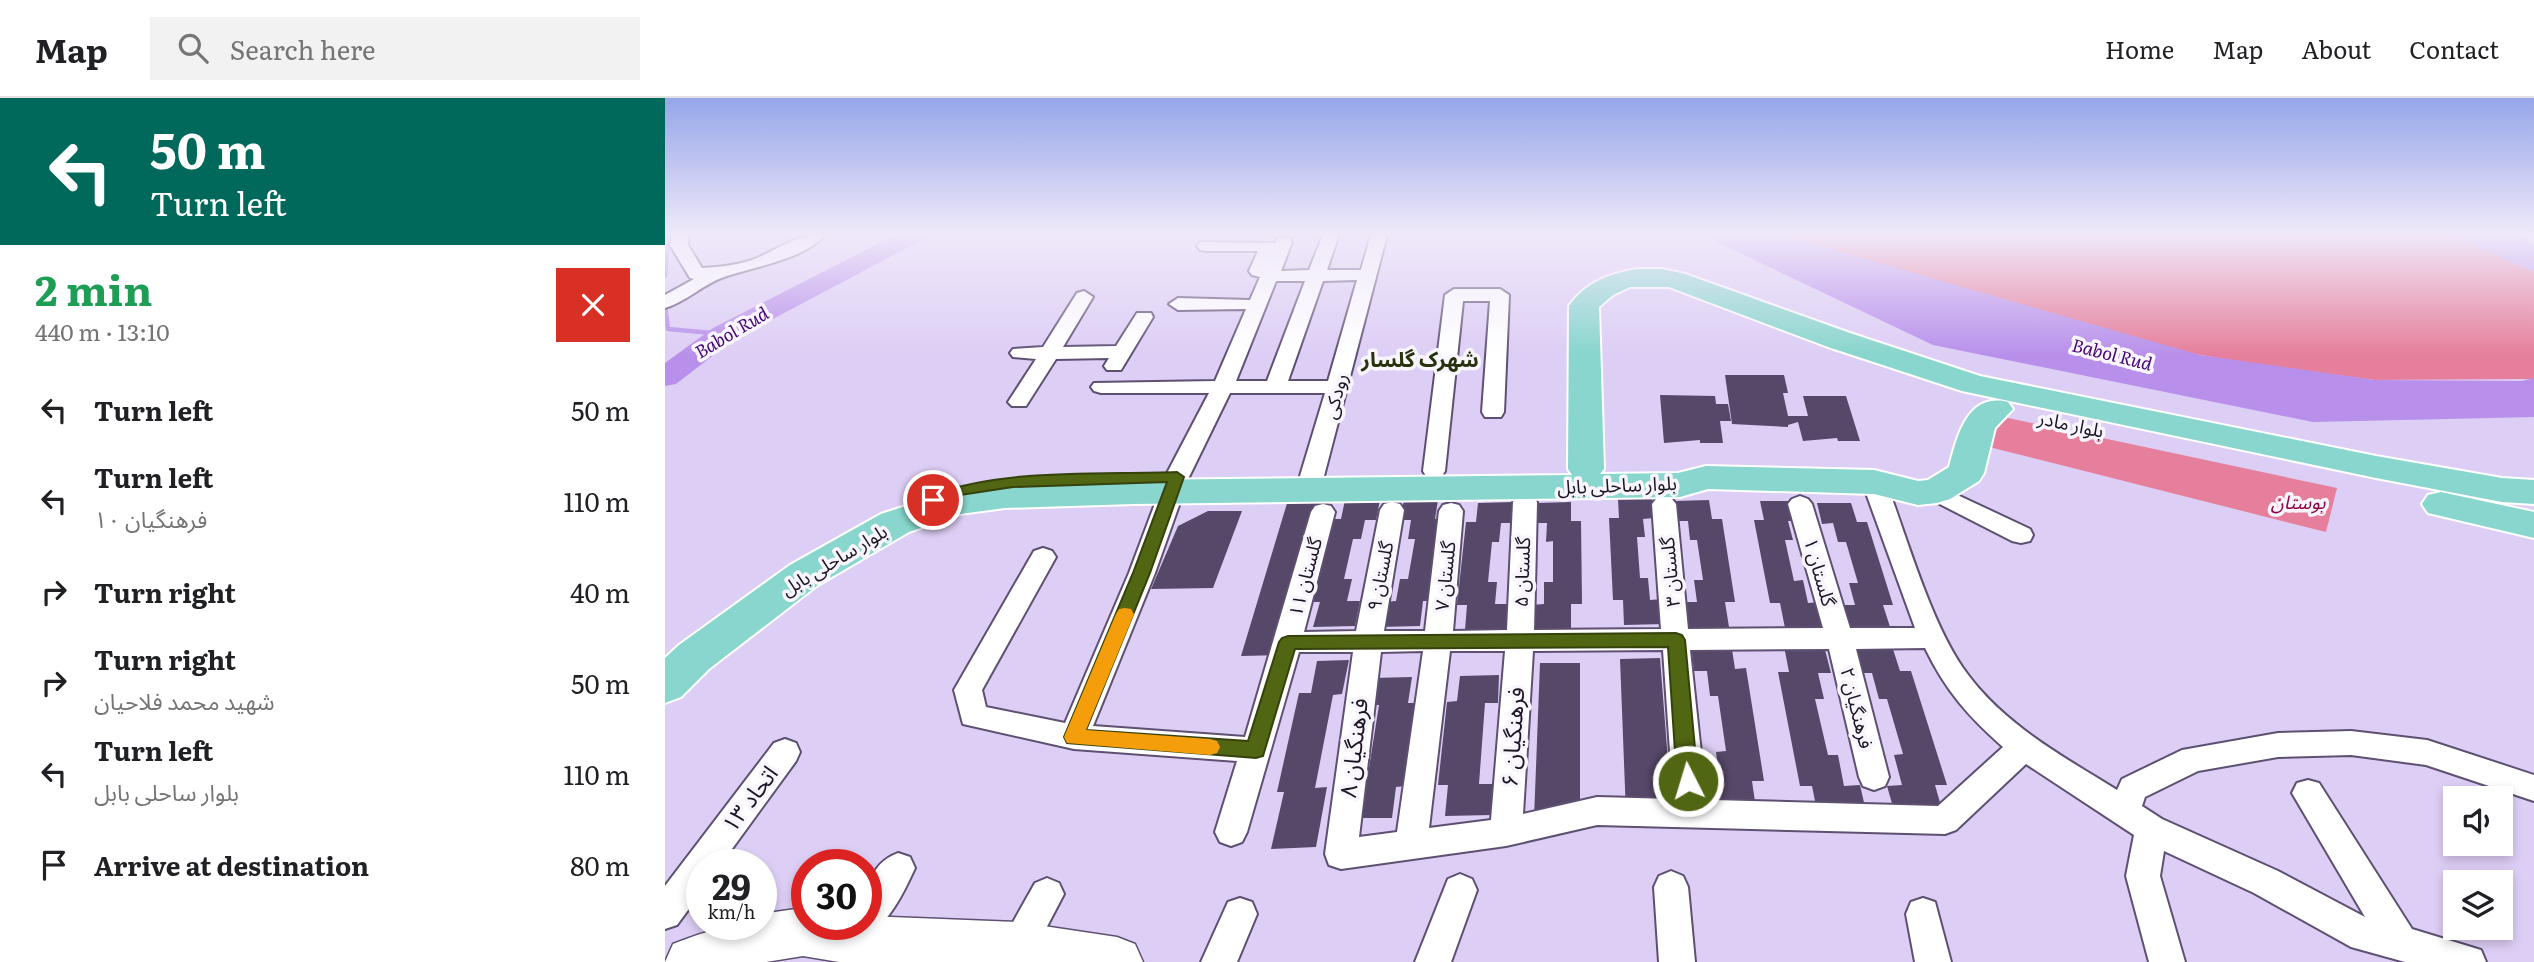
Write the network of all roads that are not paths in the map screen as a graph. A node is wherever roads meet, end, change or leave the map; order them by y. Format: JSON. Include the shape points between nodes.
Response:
{"nodes":[{"id":1,"x":713,"y":275,"type":"edge"},
{"id":2,"x":1257,"y":275,"type":"edge"},
{"id":3,"x":1351,"y":275,"type":"edge"},
{"id":4,"x":1368,"y":275,"type":"edge"},
{"id":5,"x":1269,"y":276,"type":"joint"},
{"id":6,"x":1316,"y":276,"type":"junction"},
{"id":7,"x":1620,"y":280,"type":"junction"},
{"id":8,"x":1084,"y":297,"type":"dead end"},
{"id":9,"x":665,"y":302,"type":"edge"},
{"id":10,"x":1245,"y":303,"type":"junction"},
{"id":11,"x":1178,"y":304,"type":"dead end"},
{"id":12,"x":1144,"y":317,"type":"dead end"},
{"id":13,"x":1122,"y":352,"type":"junction"},
{"id":14,"x":1020,"y":353,"type":"dead end"},
{"id":15,"x":1048,"y":353,"type":"junction"},
{"id":16,"x":1337,"y":387,"type":"junction"},
{"id":17,"x":1275,"y":388,"type":"junction"},
{"id":18,"x":1222,"y":389,"type":"junction"},
{"id":19,"x":1019,"y":402,"type":"dead end"},
{"id":20,"x":1996,"y":409,"type":"junction"},
{"id":21,"x":1493,"y":412,"type":"dead end"},
{"id":22,"x":1586,"y":469,"type":"junction"},
{"id":23,"x":1434,"y":471,"type":"junction"},
{"id":24,"x":1312,"y":476,"type":"junction"},
{"id":25,"x":1706,"y":477,"type":"junction"},
{"id":26,"x":1874,"y":482,"type":"junction"},
{"id":27,"x":1173,"y":485,"type":"junction"},
{"id":28,"x":1934,"y":492,"type":"junction"},
{"id":29,"x":1525,"y":502,"type":"dead end"},
{"id":30,"x":1664,"y":504,"type":"dead end"},
{"id":31,"x":1800,"y":504,"type":"dead end"},
{"id":32,"x":2528,"y":509,"type":"edge"},
{"id":33,"x":1392,"y":510,"type":"dead end"},
{"id":34,"x":1451,"y":511,"type":"dead end"},
{"id":35,"x":1323,"y":512,"type":"dead end"},
{"id":36,"x":2021,"y":535,"type":"dead end"},
{"id":37,"x":1043,"y":556,"type":"dead end"},
{"id":38,"x":1934,"y":638,"type":"junction"},
{"id":39,"x":1840,"y":639,"type":"junction"},
{"id":40,"x":1676,"y":640,"type":"junction"},
{"id":41,"x":1438,"y":641,"type":"junction"},
{"id":42,"x":1520,"y":641,"type":"junction"},
{"id":43,"x":1288,"y":642,"type":"junction"},
{"id":44,"x":1368,"y":642,"type":"junction"},
{"id":45,"x":665,"y":654,"type":"edge"},
{"id":46,"x":665,"y":685,"type":"edge"},
{"id":47,"x":1074,"y":737,"type":"junction"},
{"id":48,"x":2024,"y":747,"type":"junction"},
{"id":49,"x":1256,"y":750,"type":"junction"},
{"id":50,"x":785,"y":752,"type":"dead end"},
{"id":51,"x":1874,"y":777,"type":"dead end"},
{"id":52,"x":1688,"y":781,"type":"dead end"},
{"id":53,"x":2534,"y":788,"type":"edge"},
{"id":54,"x":2308,"y":793,"type":"dead end"},
{"id":55,"x":2138,"y":820,"type":"junction"},
{"id":56,"x":1231,"y":832,"type":"dead end"},
{"id":57,"x":1506,"y":832,"type":"junction"},
{"id":58,"x":1411,"y":845,"type":"junction"},
{"id":59,"x":898,"y":868,"type":"dead end"},
{"id":60,"x":1671,"y":887,"type":"dead end"},
{"id":61,"x":1460,"y":890,"type":"dead end"},
{"id":62,"x":1047,"y":894,"type":"dead end"},
{"id":63,"x":882,"y":895,"type":"edge"},
{"id":64,"x":665,"y":914,"type":"edge"},
{"id":65,"x":1240,"y":914,"type":"dead end"},
{"id":66,"x":1923,"y":914,"type":"dead end"},
{"id":67,"x":791,"y":934,"type":"edge"},
{"id":68,"x":882,"y":938,"type":"edge"},
{"id":69,"x":2400,"y":943,"type":"junction"},
{"id":70,"x":1017,"y":947,"type":"junction"},
{"id":71,"x":691,"y":962,"type":"edge"},
{"id":72,"x":1121,"y":962,"type":"edge"},
{"id":73,"x":1219,"y":962,"type":"edge"},
{"id":74,"x":1433,"y":962,"type":"edge"},
{"id":75,"x":1677,"y":962,"type":"edge"},
{"id":76,"x":1933,"y":962,"type":"edge"},
{"id":77,"x":2167,"y":962,"type":"edge"},
{"id":78,"x":2468,"y":962,"type":"edge"}],
"edges":[{"from":1,"to":9,"type":"street"},
{"from":2,"to":10,"type":"street"},
{"from":3,"to":6,"type":"street"},
{"from":4,"to":16,"type":"street","name":"رودکی"},
{"from":5,"to":6,"type":"street"},
{"from":5,"to":18,"type":"street"},
{"from":6,"to":17,"type":"street"},
{"from":7,"to":20,"type":"main road","name":"بلوار مادر","via":[[1653,288],[1949,397]]},
{"from":7,"to":22,"type":"main road","name":"بلوار مادر","via":[[1595,292],[1584,306]]},
{"from":7,"to":32,"type":"main road","name":"بلوار مادر","via":[[1655,276],[1675,280],[1973,384],[2376,467]]},
{"from":8,"to":15,"type":"street"},
{"from":10,"to":11,"type":"street"},
{"from":10,"to":18,"type":"street","via":[[1213,378]]},
{"from":12,"to":13,"type":"street"},
{"from":13,"to":15,"type":"street"},
{"from":13,"to":18,"type":"street","via":[[1101,387]]},
{"from":14,"to":15,"type":"street"},
{"from":15,"to":19,"type":"street"},
{"from":16,"to":17,"type":"street"},
{"from":16,"to":24,"type":"street","name":"رودکی"},
{"from":17,"to":18,"type":"street"},
{"from":18,"to":27,"type":"street"},
{"from":20,"to":28,"type":"main road","via":[[1985,415],[1975,430],[1966,473]]},
{"from":20,"to":32,"type":"main road","name":"بلوار مادر"},
{"from":21,"to":23,"type":"street","via":[[1500,295],[1454,295]]},
{"from":22,"to":23,"type":"main road","name":"بلوار ساحلی بابل"},
{"from":22,"to":25,"type":"main road","name":"بلوار ساحلی بابل","via":[[1684,468]]},
{"from":23,"to":24,"type":"main road","name":"بلوار ساحلی بابل"},
{"from":24,"to":27,"type":"main road","name":"بلوار ساحلی بابل"},
{"from":25,"to":26,"type":"main road"},
{"from":25,"to":27,"type":"main road","name":"بلوار ساحلی بابل","via":[[1680,485]]},
{"from":26,"to":28,"type":"main road"},
{"from":26,"to":38,"type":"street"},
{"from":27,"to":45,"type":"main road","name":"بلوار ساحلی بابل","via":[[1013,482],[958,491],[884,517],[791,567]]},
{"from":27,"to":46,"type":"main road","name":"بلوار ساحلی بابل","via":[[955,502],[895,523],[775,594]]},
{"from":27,"to":47,"type":"street"},
{"from":28,"to":36,"type":"street"},
{"from":29,"to":42,"type":"street","name":"گلستان ۵"},
{"from":30,"to":40,"type":"street","name":"گلستان ۳"},
{"from":31,"to":39,"type":"street","name":"گلستان ۱"},
{"from":33,"to":44,"type":"street","name":"گلستان ۹"},
{"from":34,"to":41,"type":"street","name":"گلستان ۷"},
{"from":35,"to":43,"type":"street","name":"گلستان ۱۱"},
{"from":37,"to":47,"type":"street","via":[[968,690],[973,716]]},
{"from":38,"to":39,"type":"street"},
{"from":38,"to":48,"type":"street","via":[[1953,676],[1987,715]]},
{"from":39,"to":40,"type":"street"},
{"from":39,"to":51,"type":"street","name":"فرهنگیان ۲"},
{"from":40,"to":42,"type":"street"},
{"from":40,"to":52,"type":"street","name":"گلستان ۳"},
{"from":41,"to":42,"type":"street"},
{"from":41,"to":44,"type":"street"},
{"from":41,"to":58,"type":"street","name":"گلستان ۷"},
{"from":42,"to":57,"type":"street","name":"فرهنگیان ۶"},
{"from":43,"to":44,"type":"street"},
{"from":43,"to":49,"type":"street","name":"گلستان ۱۱"},
{"from":44,"to":58,"type":"street","name":"فرهنگیان ۸","via":[[1341,854]]},
{"from":47,"to":49,"type":"street"},
{"from":48,"to":55,"type":"street"},
{"from":48,"to":57,"type":"street","via":[[1945,820],[1597,811]]},
{"from":49,"to":56,"type":"street","name":"گلستان ۱۱"},
{"from":50,"to":64,"type":"street","name":"اتحاد ۱۳"},
{"from":53,"to":55,"type":"street","via":[[2427,753],[2351,743],[2278,745],[2193,759],[2133,788]]},
{"from":54,"to":69,"type":"street"},
{"from":55,"to":69,"type":"street","via":[[2266,882],[2351,930]]},
{"from":55,"to":77,"type":"street","via":[[2143,876]]},
{"from":57,"to":58,"type":"street"},
{"from":59,"to":63,"type":"street"},
{"from":60,"to":75,"type":"street"},
{"from":61,"to":74,"type":"street"},
{"from":62,"to":70,"type":"street"},
{"from":65,"to":73,"type":"street"},
{"from":66,"to":76,"type":"street"},
{"from":67,"to":71,"type":"main road","via":[[759,939]]},
{"from":68,"to":70,"type":"main road"},
{"from":69,"to":78,"type":"street"},
{"from":70,"to":72,"type":"main road"}]}
